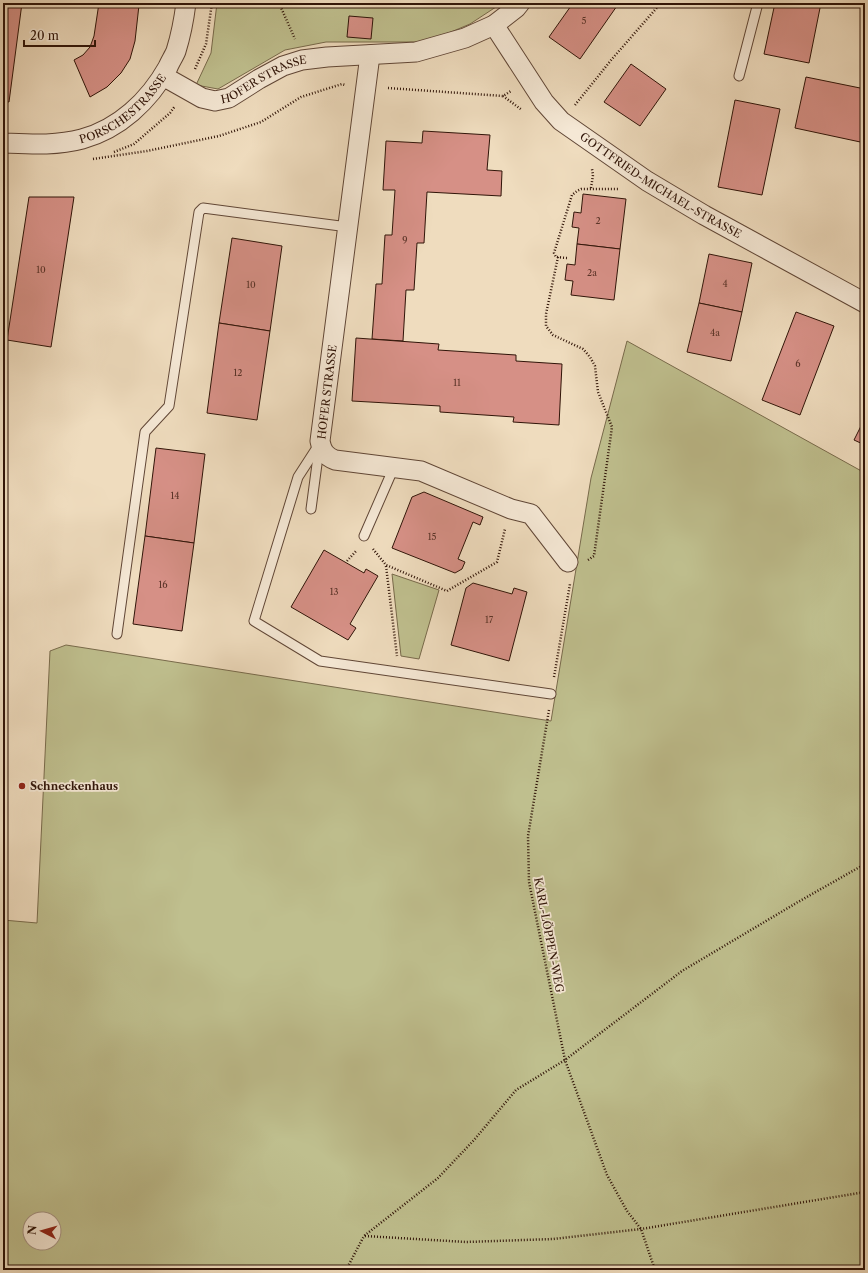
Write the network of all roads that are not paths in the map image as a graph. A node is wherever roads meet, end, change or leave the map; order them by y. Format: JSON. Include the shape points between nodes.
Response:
{"nodes":[{"id":1,"x":186,"y":3,"type":"edge"},
{"id":2,"x":520,"y":3,"type":"edge"},
{"id":3,"x":758,"y":3,"type":"edge"},
{"id":4,"x":494,"y":25,"type":"junction"},
{"id":5,"x":370,"y":55,"type":"junction"},
{"id":6,"x":163,"y":76,"type":"junction"},
{"id":7,"x":739,"y":76,"type":"dead end"},
{"id":8,"x":3,"y":143,"type":"edge"},
{"id":9,"x":348,"y":227,"type":"junction"},
{"id":10,"x":865,"y":303,"type":"edge"},
{"id":11,"x":320,"y":441,"type":"junction"},
{"id":12,"x":392,"y":467,"type":"junction"},
{"id":13,"x":311,"y":509,"type":"dead end"},
{"id":14,"x":364,"y":536,"type":"road end"},
{"id":15,"x":568,"y":562,"type":"road end"},
{"id":16,"x":117,"y":634,"type":"dead end"},
{"id":17,"x":551,"y":694,"type":"road end"}],
"edges":[{"from":1,"to":6,"type":"street","name":"PORSCHESTRASSE","via":[[176,52]]},
{"from":2,"to":4,"type":"street","name":"HOFER STRASSE"},
{"from":3,"to":7,"type":"lane"},
{"from":4,"to":5,"type":"street","name":"HOFER STRASSE","via":[[464,38],[416,52]]},
{"from":4,"to":10,"type":"street","name":"GOTTFRIED-MICHAEL-STRASSE","via":[[544,102],[561,121],[647,181]]},
{"from":5,"to":6,"type":"street","name":"HOFER STRASSE","via":[[302,60],[283,66],[229,98],[216,101],[202,98]]},
{"from":5,"to":9,"type":"street","name":"HOFER STRASSE"},
{"from":6,"to":8,"type":"street","name":"PORSCHESTRASSE","via":[[149,95],[129,114],[107,129],[82,139],[59,143]]},
{"from":9,"to":11,"type":"street","name":"HOFER STRASSE"},
{"from":9,"to":16,"type":"lane","via":[[204,208],[199,212],[169,406],[145,432]]},
{"from":11,"to":12,"type":"street","name":"HOFER STRASSE","via":[[321,448],[329,458]]},
{"from":11,"to":13,"type":"lane"},
{"from":11,"to":17,"type":"lane","via":[[298,477],[254,621],[320,661]]},
{"from":12,"to":14,"type":"lane"},
{"from":12,"to":15,"type":"street","name":"HOFER STRASSE","via":[[421,471],[510,509],[531,514]]}]}
